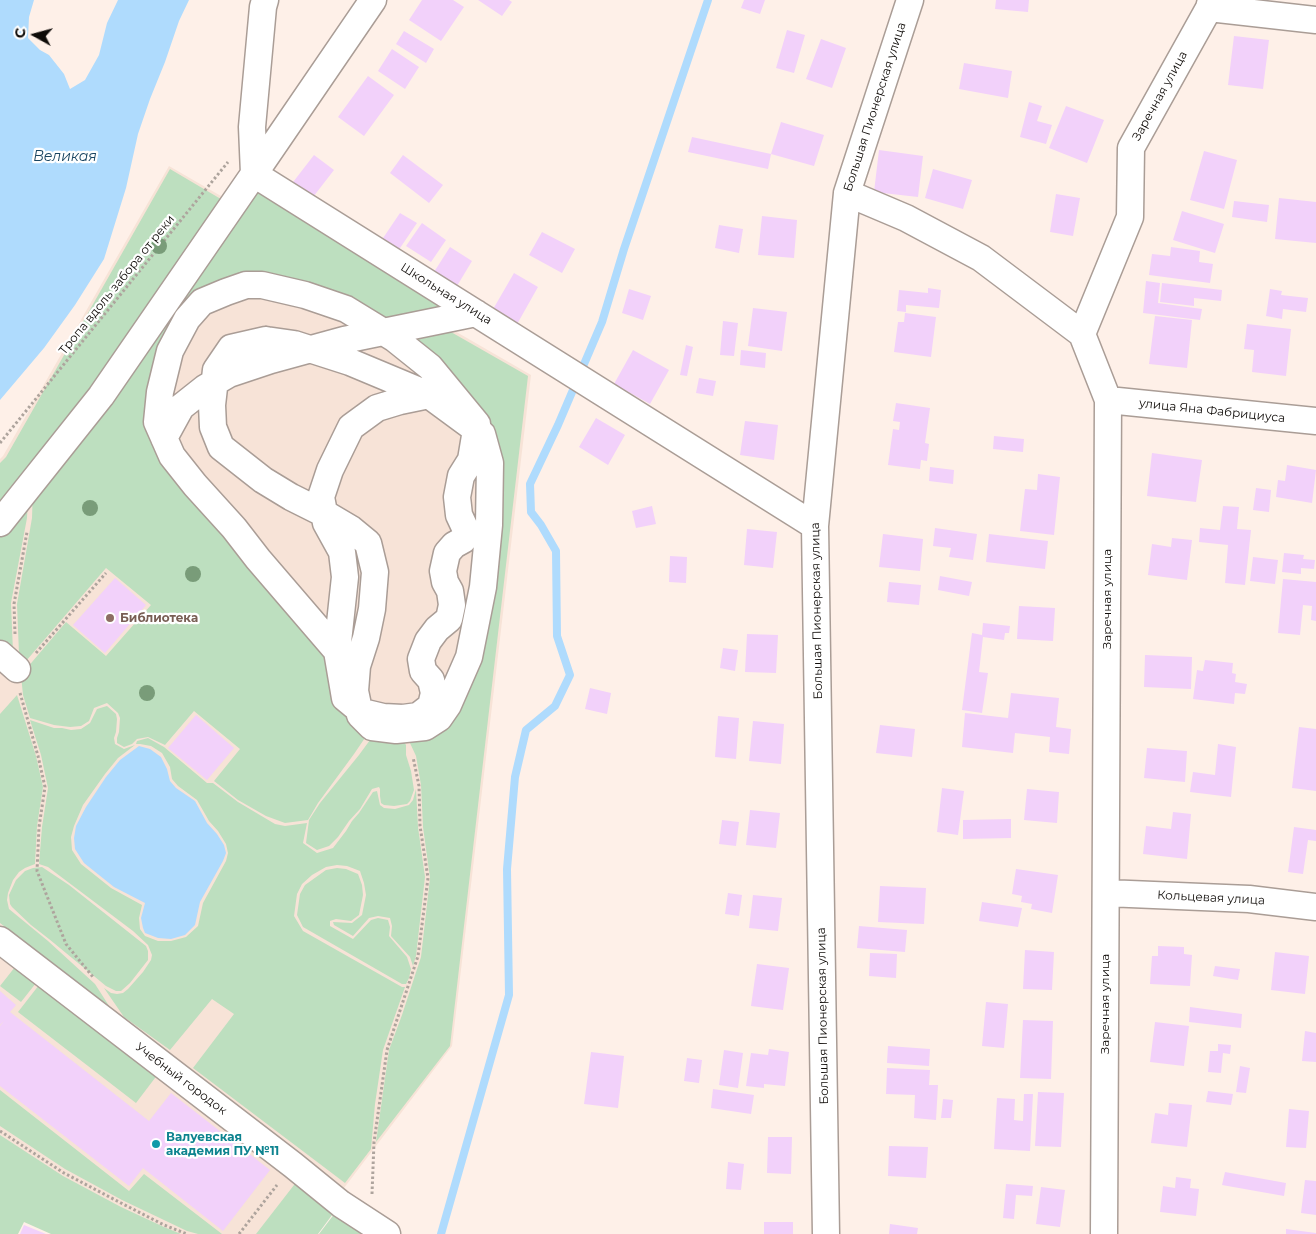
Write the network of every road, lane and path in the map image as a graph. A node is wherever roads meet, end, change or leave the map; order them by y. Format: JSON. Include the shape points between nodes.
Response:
{"nodes":[{"id":1,"x":265,"y":0,"type":"edge"},
{"id":2,"x":373,"y":0,"type":"edge"},
{"id":3,"x":910,"y":0,"type":"edge"},
{"id":4,"x":1210,"y":4,"type":"edge"},
{"id":5,"x":1316,"y":20,"type":"edge"},
{"id":6,"x":254,"y":145,"type":"junction"},
{"id":7,"x":254,"y":174,"type":"junction"},
{"id":8,"x":847,"y":193,"type":"junction"},
{"id":9,"x":476,"y":313,"type":"junction"},
{"id":10,"x":383,"y":332,"type":"junction"},
{"id":11,"x":1082,"y":334,"type":"junction"},
{"id":12,"x":311,"y":349,"type":"junction"},
{"id":13,"x":215,"y":382,"type":"junction"},
{"id":14,"x":429,"y":395,"type":"junction"},
{"id":15,"x":1108,"y":400,"type":"junction"},
{"id":16,"x":1316,"y":421,"type":"edge"},
{"id":17,"x":476,"y":430,"type":"junction"},
{"id":18,"x":164,"y":438,"type":"junction"},
{"id":19,"x":0,"y":443,"type":"edge"},
{"id":20,"x":324,"y":513,"type":"junction"},
{"id":21,"x":0,"y":524,"type":"edge"},
{"id":22,"x":815,"y":526,"type":"junction"},
{"id":23,"x":28,"y":528,"type":"dead end"},
{"id":24,"x":106,"y":573,"type":"dead end"},
{"id":25,"x":337,"y":651,"type":"junction"},
{"id":26,"x":12,"y":666,"type":"edge"},
{"id":27,"x":359,"y":710,"type":"junction"},
{"id":28,"x":413,"y":757,"type":"dead end"},
{"id":29,"x":1106,"y":893,"type":"junction"},
{"id":30,"x":1316,"y":907,"type":"edge"},
{"id":31,"x":0,"y":940,"type":"edge"},
{"id":32,"x":98,"y":983,"type":"dead end"},
{"id":33,"x":0,"y":1131,"type":"edge"},
{"id":34,"x":293,"y":1165,"type":"junction"},
{"id":35,"x":382,"y":1231,"type":"edge"},
{"id":36,"x":185,"y":1234,"type":"edge"},
{"id":37,"x":239,"y":1234,"type":"edge"},
{"id":38,"x":826,"y":1234,"type":"edge"},
{"id":39,"x":1104,"y":1234,"type":"edge"}],
"edges":[{"from":1,"to":6,"type":"street","via":[[253,118]]},
{"from":2,"to":7,"type":"street"},
{"from":3,"to":8,"type":"street","name":"Большая Пионерская улица"},
{"from":4,"to":5,"type":"street"},
{"from":4,"to":11,"type":"street","name":"Заречная улица","via":[[1130,148],[1130,217]]},
{"from":6,"to":7,"type":"street"},
{"from":6,"to":19,"type":"path","name":"Тропа вдоль забора от реки","via":[[228,162]]},
{"from":7,"to":9,"type":"street","name":"Школьная улица"},
{"from":7,"to":21,"type":"street","via":[[101,396]]},
{"from":8,"to":11,"type":"street","via":[[906,218],[981,258]]},
{"from":8,"to":22,"type":"street","name":"Большая Пионерская улица"},
{"from":9,"to":10,"type":"street"},
{"from":9,"to":22,"type":"street","name":"Школьная улица"},
{"from":10,"to":12,"type":"street"},
{"from":10,"to":17,"type":"street","via":[[430,367],[477,424]]},
{"from":10,"to":18,"type":"street","via":[[346,309],[305,294],[262,285],[246,285],[202,302],[170,351],[157,422]]},
{"from":11,"to":15,"type":"street","name":"Заречная улица"},
{"from":12,"to":13,"type":"street","via":[[266,340],[231,348],[216,370]]},
{"from":12,"to":14,"type":"street"},
{"from":13,"to":18,"type":"street","via":[[181,408]]},
{"from":13,"to":20,"type":"street","via":[[213,427],[221,446],[263,480]]},
{"from":14,"to":17,"type":"street"},
{"from":14,"to":20,"type":"street","via":[[377,408],[351,427],[321,497]]},
{"from":15,"to":16,"type":"street","name":"улица Яна Фабрициуса"},
{"from":15,"to":29,"type":"street","name":"Заречная улица"},
{"from":17,"to":27,"type":"street","via":[[471,460],[461,476],[457,497],[459,515],[466,530],[463,540],[447,553],[443,571],[452,605],[448,619],[436,629],[421,659],[434,693],[431,706],[418,716],[403,718],[383,717]]},
{"from":17,"to":27,"type":"street","via":[[482,434],[490,463],[489,525],[483,587],[469,657],[448,705],[439,718],[425,727],[396,730],[372,727]]},
{"from":18,"to":25,"type":"street","via":[[172,456],[195,485]]},
{"from":20,"to":25,"type":"street","via":[[342,552],[346,577]]},
{"from":20,"to":27,"type":"street","via":[[368,543],[376,572],[372,609],[357,666],[354,691]]},
{"from":22,"to":38,"type":"street","name":"Большая Пионерская улица"},
{"from":23,"to":26,"type":"path","via":[[14,604],[16,653]]},
{"from":24,"to":26,"type":"path"},
{"from":25,"to":27,"type":"street","via":[[345,698]]},
{"from":26,"to":32,"type":"path","via":[[45,787],[39,827],[38,872],[66,944]]},
{"from":28,"to":35,"type":"path","via":[[428,878],[418,956],[386,1050],[381,1086],[374,1142],[372,1200]]},
{"from":29,"to":30,"type":"street","name":"Кольцевая улица","via":[[1249,898]]},
{"from":29,"to":39,"type":"street","name":"Заречная улица"},
{"from":31,"to":34,"type":"street","name":"Учебный городок"},
{"from":33,"to":36,"type":"path","via":[[64,1173]]},
{"from":34,"to":35,"type":"street","name":"Учебный городок","via":[[341,1204]]},
{"from":34,"to":37,"type":"path"}]}
